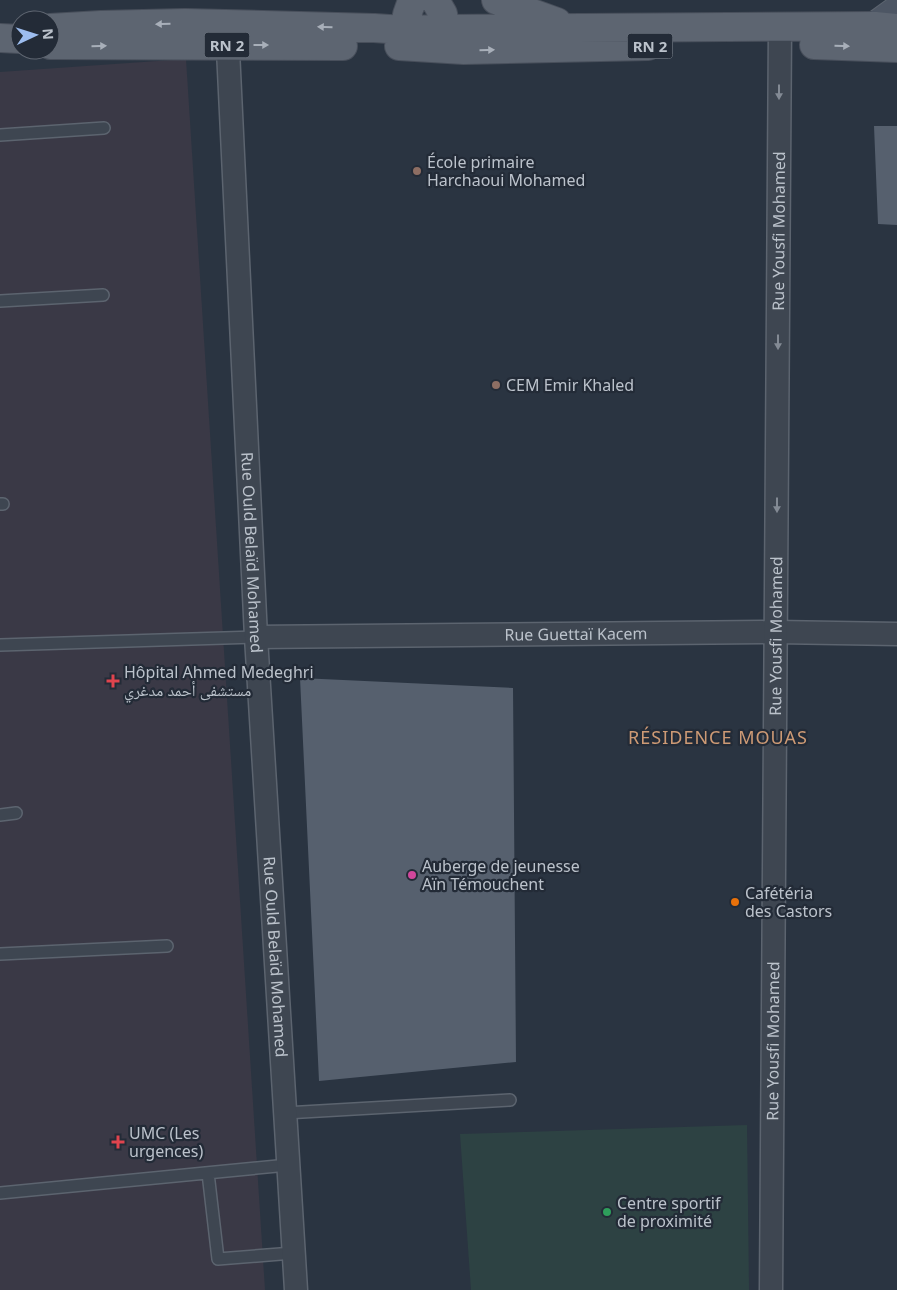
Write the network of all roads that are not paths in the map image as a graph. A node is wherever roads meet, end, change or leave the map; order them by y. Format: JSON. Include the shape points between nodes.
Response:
{"nodes":[{"id":1,"x":395,"y":0,"type":"edge"},
{"id":2,"x":413,"y":0,"type":"edge"},
{"id":3,"x":435,"y":0,"type":"edge"},
{"id":4,"x":496,"y":0,"type":"edge"},
{"id":5,"x":897,"y":10,"type":"edge"},
{"id":6,"x":60,"y":27,"type":"edge"},
{"id":7,"x":886,"y":27,"type":"edge"},
{"id":8,"x":374,"y":28,"type":"junction"},
{"id":9,"x":578,"y":28,"type":"junction"},
{"id":10,"x":227,"y":34,"type":"junction"},
{"id":11,"x":780,"y":36,"type":"junction"},
{"id":12,"x":404,"y":38,"type":"junction"},
{"id":13,"x":447,"y":39,"type":"junction"},
{"id":14,"x":60,"y":44,"type":"edge"},
{"id":15,"x":897,"y":48,"type":"edge"},
{"id":16,"x":104,"y":128,"type":"dead end"},
{"id":17,"x":0,"y":135,"type":"edge"},
{"id":18,"x":103,"y":295,"type":"dead end"},
{"id":19,"x":0,"y":301,"type":"edge"},
{"id":20,"x":776,"y":632,"type":"junction"},
{"id":21,"x":897,"y":634,"type":"edge"},
{"id":22,"x":256,"y":637,"type":"junction"},
{"id":23,"x":0,"y":645,"type":"edge"},
{"id":24,"x":16,"y":813,"type":"dead end"},
{"id":25,"x":0,"y":815,"type":"edge"},
{"id":26,"x":167,"y":946,"type":"dead end"},
{"id":27,"x":0,"y":954,"type":"edge"},
{"id":28,"x":510,"y":1100,"type":"dead end"},
{"id":29,"x":285,"y":1114,"type":"junction"},
{"id":30,"x":288,"y":1165,"type":"junction"},
{"id":31,"x":208,"y":1173,"type":"junction"},
{"id":32,"x":0,"y":1193,"type":"edge"},
{"id":33,"x":294,"y":1253,"type":"junction"},
{"id":34,"x":296,"y":1290,"type":"edge"},
{"id":35,"x":771,"y":1290,"type":"edge"}],
"edges":[{"from":1,"to":8,"type":"main road"},
{"from":2,"to":12,"type":"main road"},
{"from":3,"to":13,"type":"main road","via":[[443,14]]},
{"from":4,"to":9,"type":"main road"},
{"from":5,"to":7,"type":"main road"},
{"from":10,"to":6,"type":"main road","one_way":true,"via":[[102,25]]},
{"from":7,"to":11,"type":"main road","number":"RN 2"},
{"from":8,"to":10,"type":"main road","one_way":true},
{"from":8,"to":12,"type":"main road"},
{"from":9,"to":11,"type":"main road","number":"RN 2"},
{"from":9,"to":13,"type":"main road","number":"RN 2"},
{"from":10,"to":12,"type":"main road","number":"RN 2","one_way":true},
{"from":14,"to":10,"type":"main road","number":"RN 2","one_way":true},
{"from":10,"to":22,"type":"street","name":"Rue Ould Belaïd Mohamed"},
{"from":13,"to":11,"type":"main road","number":"RN 2","one_way":true,"via":[[464,50]]},
{"from":11,"to":15,"type":"main road","number":"RN 2","one_way":true},
{"from":11,"to":20,"type":"street","name":"Rue Yousfi Mohamed","one_way":true},
{"from":12,"to":13,"type":"main road"},
{"from":16,"to":17,"type":"lane"},
{"from":18,"to":19,"type":"lane"},
{"from":20,"to":21,"type":"street","name":"Rue Guettaï Kacem"},
{"from":20,"to":22,"type":"street","name":"Rue Guettaï Kacem"},
{"from":20,"to":35,"type":"street","name":"Rue Yousfi Mohamed"},
{"from":22,"to":23,"type":"lane"},
{"from":22,"to":29,"type":"street","name":"Rue Ould Belaïd Mohamed"},
{"from":24,"to":25,"type":"lane"},
{"from":26,"to":27,"type":"lane"},
{"from":28,"to":29,"type":"lane"},
{"from":29,"to":30,"type":"street","name":"Rue Ould Belaïd Mohamed"},
{"from":30,"to":31,"type":"lane"},
{"from":30,"to":33,"type":"street","name":"Rue Ould Belaïd Mohamed"},
{"from":31,"to":32,"type":"lane"},
{"from":31,"to":33,"type":"lane","via":[[218,1260]]},
{"from":33,"to":34,"type":"street","name":"Rue Ould Belaïd Mohamed"}]}
